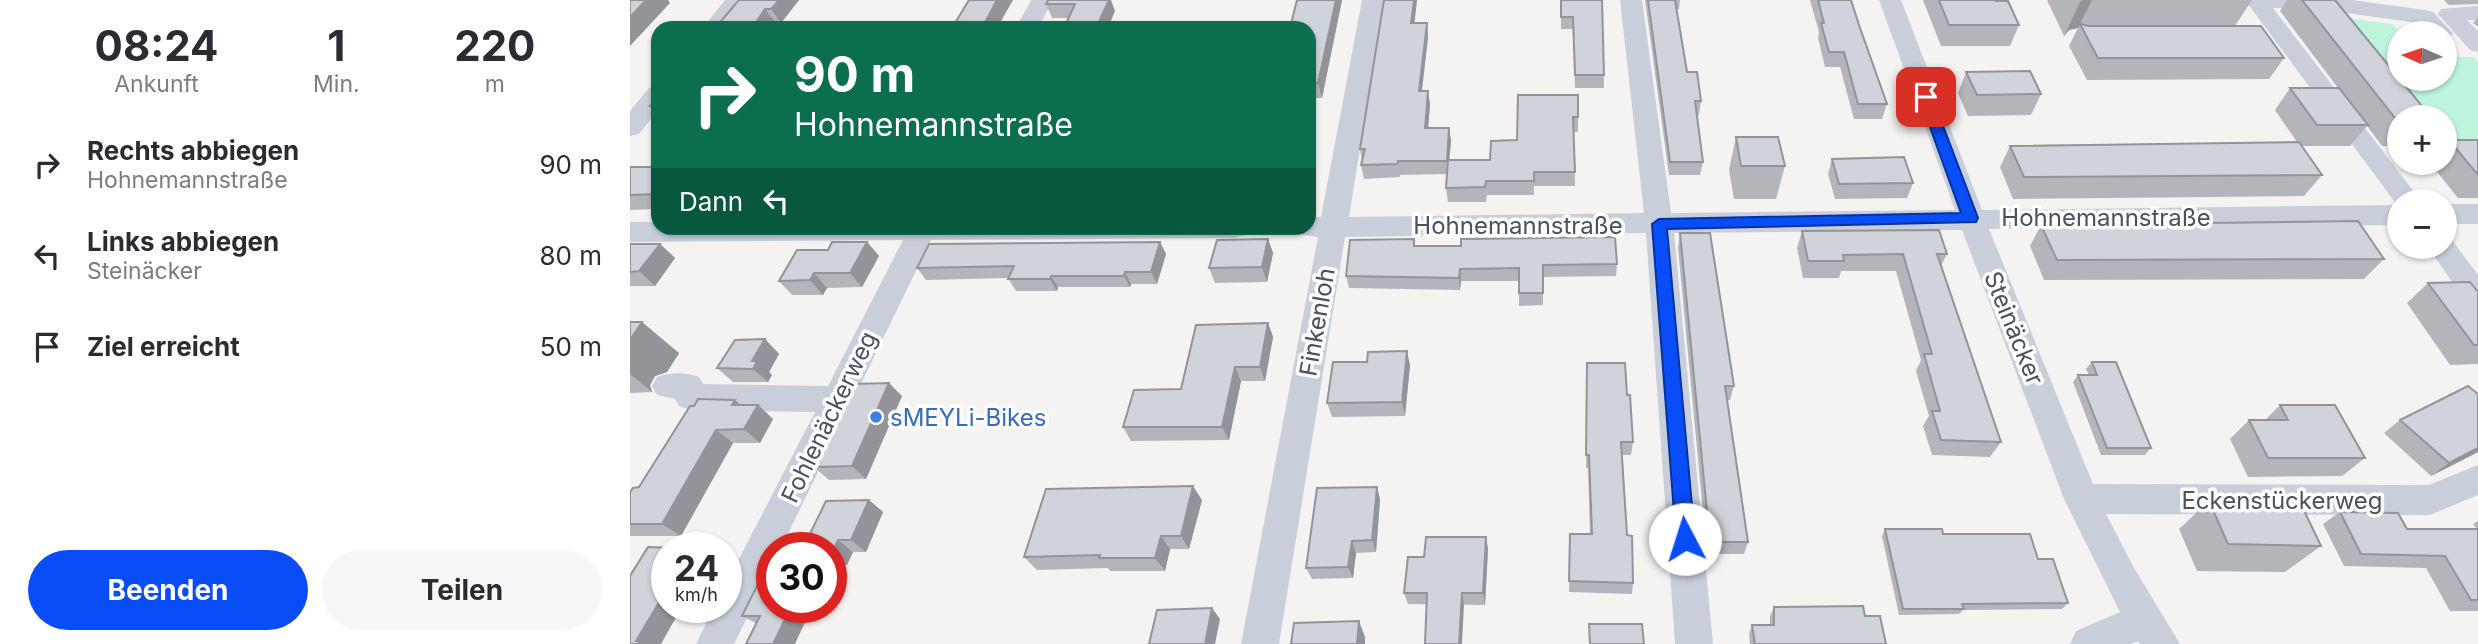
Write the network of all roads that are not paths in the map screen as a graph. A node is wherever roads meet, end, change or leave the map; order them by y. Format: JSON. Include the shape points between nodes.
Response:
{"nodes":[{"id":1,"x":737,"y":0,"type":"edge"},
{"id":2,"x":1042,"y":0,"type":"edge"},
{"id":3,"x":1373,"y":0,"type":"edge"},
{"id":4,"x":1631,"y":0,"type":"edge"},
{"id":5,"x":1890,"y":0,"type":"edge"},
{"id":6,"x":2257,"y":0,"type":"edge"},
{"id":7,"x":2435,"y":0,"type":"edge"},
{"id":8,"x":2478,"y":7,"type":"edge"},
{"id":9,"x":2478,"y":13,"type":"edge"},
{"id":10,"x":719,"y":21,"type":"edge"},
{"id":11,"x":1031,"y":21,"type":"edge"},
{"id":12,"x":2430,"y":21,"type":"edge"},
{"id":13,"x":2258,"y":38,"type":"edge"},
{"id":14,"x":2285,"y":38,"type":"junction"},
{"id":15,"x":2478,"y":45,"type":"edge"},
{"id":16,"x":651,"y":102,"type":"edge"},
{"id":17,"x":630,"y":128,"type":"edge"},
{"id":18,"x":2399,"y":189,"type":"edge"},
{"id":19,"x":2457,"y":214,"type":"edge"},
{"id":20,"x":2478,"y":214,"type":"edge"},
{"id":21,"x":2387,"y":215,"type":"edge"},
{"id":22,"x":1970,"y":218,"type":"junction"},
{"id":23,"x":1659,"y":224,"type":"junction"},
{"id":24,"x":1321,"y":226,"type":"edge"},
{"id":25,"x":630,"y":232,"type":"edge"},
{"id":26,"x":651,"y":232,"type":"edge"},
{"id":27,"x":919,"y":235,"type":"edge"},
{"id":28,"x":2451,"y":259,"type":"edge"},
{"id":29,"x":2478,"y":297,"type":"edge"},
{"id":30,"x":668,"y":386,"type":"dead end"},
{"id":31,"x":837,"y":399,"type":"junction"},
{"id":32,"x":2478,"y":480,"type":"edge"},
{"id":33,"x":2081,"y":499,"type":"junction"},
{"id":34,"x":2152,"y":632,"type":"edge"},
{"id":35,"x":715,"y":644,"type":"edge"},
{"id":36,"x":1260,"y":644,"type":"edge"},
{"id":37,"x":1694,"y":644,"type":"edge"},
{"id":38,"x":2089,"y":644,"type":"edge"}],
"edges":[{"from":1,"to":10,"type":"street"},
{"from":2,"to":11,"type":"street"},
{"from":3,"to":24,"type":"street","name":"Finkenloh"},
{"from":4,"to":23,"type":"street"},
{"from":5,"to":22,"type":"street","name":"Steinäcker"},
{"from":6,"to":12,"type":"street","via":[[2311,1]]},
{"from":6,"to":14,"type":"street"},
{"from":7,"to":8,"type":"street","via":[[2443,8]]},
{"from":9,"to":15,"type":"street","via":[[2449,14]]},
{"from":13,"to":14,"type":"street"},
{"from":14,"to":18,"type":"street"},
{"from":16,"to":17,"type":"street"},
{"from":19,"to":20,"type":"street"},
{"from":21,"to":22,"type":"street","name":"Hohnemannstraße"},
{"from":22,"to":23,"type":"street","name":"Hohnemannstraße"},
{"from":22,"to":33,"type":"street","name":"Steinäcker"},
{"from":23,"to":24,"type":"street","name":"Hohnemannstraße"},
{"from":23,"to":37,"type":"street"},
{"from":24,"to":36,"type":"street","name":"Finkenloh"},
{"from":25,"to":26,"type":"street"},
{"from":27,"to":31,"type":"street","name":"Fohlenäckerweg"},
{"from":28,"to":29,"type":"street"},
{"from":30,"to":31,"type":"street","via":[[688,386],[690,397]]},
{"from":31,"to":35,"type":"street","name":"Fohlenäckerweg"},
{"from":32,"to":33,"type":"street","name":"Eckenstückerweg","via":[[2430,500]]},
{"from":33,"to":34,"type":"street","name":"Steinäcker"},
{"from":34,"to":38,"type":"street"}]}
